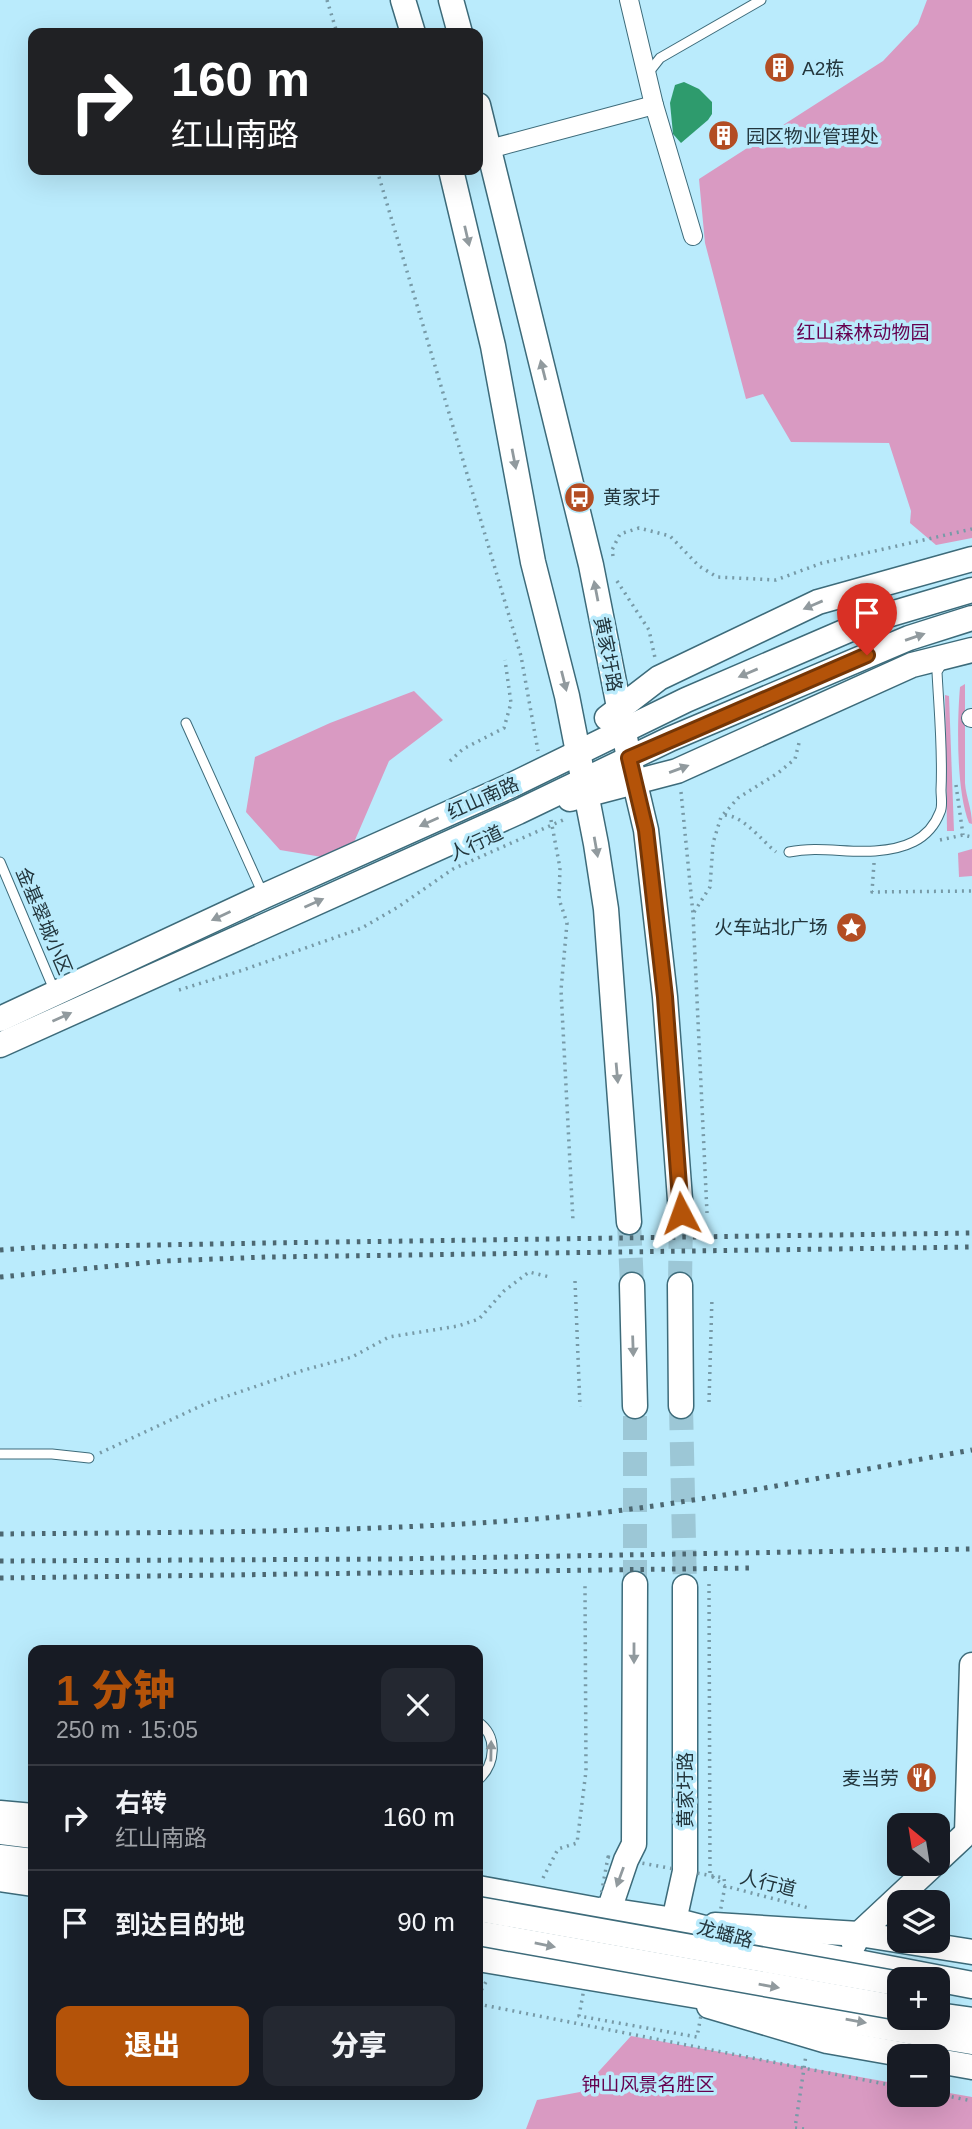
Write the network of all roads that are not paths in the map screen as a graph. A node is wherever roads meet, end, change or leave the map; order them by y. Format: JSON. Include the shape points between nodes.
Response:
{"nodes":[{"id":1,"x":403,"y":0,"type":"edge"},
{"id":2,"x":451,"y":0,"type":"edge"},
{"id":3,"x":629,"y":0,"type":"edge"},
{"id":4,"x":761,"y":0,"type":"edge"},
{"id":5,"x":411,"y":28,"type":"edge"},
{"id":6,"x":459,"y":28,"type":"edge"},
{"id":7,"x":649,"y":72,"type":"dead end"},
{"id":8,"x":654,"y":104,"type":"junction"},
{"id":9,"x":483,"y":151,"type":"edge"},
{"id":10,"x":452,"y":175,"type":"edge"},
{"id":11,"x":693,"y":236,"type":"dead end"},
{"id":12,"x":972,"y":559,"type":"edge"},
{"id":13,"x":972,"y":590,"type":"edge"},
{"id":14,"x":972,"y":618,"type":"edge"},
{"id":15,"x":972,"y":650,"type":"edge"},
{"id":16,"x":946,"y":657,"type":"junction"},
{"id":17,"x":621,"y":719,"type":"junction"},
{"id":18,"x":186,"y":723,"type":"dead end"},
{"id":19,"x":577,"y":747,"type":"junction"},
{"id":20,"x":632,"y":770,"type":"junction"},
{"id":21,"x":585,"y":795,"type":"junction"},
{"id":22,"x":518,"y":812,"type":"junction"},
{"id":23,"x":789,"y":852,"type":"road end"},
{"id":24,"x":0,"y":862,"type":"edge"},
{"id":25,"x":264,"y":896,"type":"junction"},
{"id":26,"x":56,"y":994,"type":"junction"},
{"id":27,"x":0,"y":1019,"type":"edge"},
{"id":28,"x":0,"y":1045,"type":"edge"},
{"id":29,"x":681,"y":1213,"type":"tunnel mouth"},
{"id":30,"x":629,"y":1222,"type":"tunnel mouth"},
{"id":31,"x":632,"y":1285,"type":"tunnel mouth"},
{"id":32,"x":680,"y":1285,"type":"tunnel mouth"},
{"id":33,"x":635,"y":1406,"type":"tunnel mouth"},
{"id":34,"x":681,"y":1406,"type":"tunnel mouth"},
{"id":35,"x":0,"y":1454,"type":"edge"},
{"id":36,"x":89,"y":1458,"type":"road end"},
{"id":37,"x":635,"y":1584,"type":"tunnel mouth"},
{"id":38,"x":697,"y":1586,"type":"tunnel mouth"},
{"id":39,"x":972,"y":1665,"type":"edge"},
{"id":40,"x":483,"y":1726,"type":"edge"},
{"id":41,"x":483,"y":1776,"type":"edge"},
{"id":42,"x":0,"y":1814,"type":"edge"},
{"id":43,"x":28,"y":1817,"type":"edge"},
{"id":44,"x":0,"y":1832,"type":"edge"},
{"id":45,"x":970,"y":1833,"type":"edge"},
{"id":46,"x":28,"y":1835,"type":"edge"},
{"id":47,"x":950,"y":1850,"type":"edge"},
{"id":48,"x":0,"y":1857,"type":"edge"},
{"id":49,"x":28,"y":1860,"type":"edge"},
{"id":50,"x":921,"y":1876,"type":"edge"},
{"id":51,"x":0,"y":1878,"type":"edge"},
{"id":52,"x":28,"y":1882,"type":"edge"},
{"id":53,"x":483,"y":1890,"type":"edge"},
{"id":54,"x":483,"y":1910,"type":"edge"},
{"id":55,"x":608,"y":1911,"type":"junction"},
{"id":56,"x":674,"y":1921,"type":"junction"},
{"id":57,"x":483,"y":1934,"type":"edge"},
{"id":58,"x":859,"y":1934,"type":"junction"},
{"id":59,"x":972,"y":1952,"type":"edge"},
{"id":60,"x":487,"y":1960,"type":"edge"},
{"id":61,"x":846,"y":1961,"type":"junction"},
{"id":62,"x":590,"y":1976,"type":"junction"},
{"id":63,"x":887,"y":1982,"type":"edge"},
{"id":64,"x":644,"y":1984,"type":"junction"},
{"id":65,"x":972,"y":1985,"type":"edge"},
{"id":66,"x":950,"y":1993,"type":"edge"},
{"id":67,"x":972,"y":1997,"type":"edge"},
{"id":68,"x":887,"y":2006,"type":"edge"},
{"id":69,"x":950,"y":2017,"type":"edge"},
{"id":70,"x":972,"y":2020,"type":"edge"},
{"id":71,"x":814,"y":2025,"type":"junction"},
{"id":72,"x":972,"y":2041,"type":"edge"},
{"id":73,"x":887,"y":2052,"type":"edge"},
{"id":74,"x":950,"y":2063,"type":"edge"},
{"id":75,"x":972,"y":2067,"type":"edge"}],
"edges":[{"from":1,"to":5,"type":"main road"},
{"from":2,"to":6,"type":"main road"},
{"from":3,"to":8,"type":"street"},
{"from":4,"to":7,"type":"lane","via":[[660,58]]},
{"from":8,"to":9,"type":"street"},
{"from":8,"to":11,"type":"street"},
{"from":17,"to":9,"type":"main road","name":"黄家圩路","one_way":true,"via":[[591,565]]},
{"from":10,"to":19,"type":"main road","one_way":true,"via":[[493,346],[533,562]]},
{"from":12,"to":17,"type":"main road","one_way":true,"via":[[818,602],[659,678]]},
{"from":13,"to":17,"type":"main road","one_way":true,"via":[[874,619],[686,699]]},
{"from":20,"to":14,"type":"main road","name":"红山南路","one_way":true,"via":[[826,671]]},
{"from":15,"to":16,"type":"main road"},
{"from":20,"to":16,"type":"main road","one_way":true,"via":[[677,771],[912,665]]},
{"from":16,"to":23,"type":"lane","via":[[937,672],[941,811],[920,838],[909,846],[874,851],[807,848]]},
{"from":17,"to":19,"type":"main road"},
{"from":17,"to":20,"type":"main road","name":"黄家圩路"},
{"from":18,"to":25,"type":"lane"},
{"from":19,"to":21,"type":"main road"},
{"from":19,"to":25,"type":"main road","name":"红山南路","one_way":true,"via":[[544,769]]},
{"from":20,"to":21,"type":"main road","name":"红山南路"},
{"from":20,"to":29,"type":"main road","name":"黄家圩路","via":[[646,830],[665,997]]},
{"from":21,"to":22,"type":"main road","name":"红山南路"},
{"from":21,"to":22,"type":"main road","via":[[550,814]]},
{"from":21,"to":30,"type":"main road","one_way":true,"via":[[606,909]]},
{"from":28,"to":22,"type":"main road","name":"红山南路","one_way":true},
{"from":24,"to":26,"type":"lane","name":"金基翠城小区"},
{"from":25,"to":26,"type":"main road","name":"红山南路","one_way":true},
{"from":26,"to":27,"type":"main road","name":"红山南路"},
{"from":31,"to":33,"type":"main road","one_way":true},
{"from":32,"to":34,"type":"main road"},
{"from":35,"to":36,"type":"lane"},
{"from":37,"to":55,"type":"main road","one_way":true,"via":[[634,1844]]},
{"from":38,"to":56,"type":"main road","name":"黄家圩路","via":[[685,1871]]},
{"from":39,"to":45,"type":"main road"},
{"from":41,"to":40,"type":"lane","one_way":true,"via":[[493,1750]]},
{"from":42,"to":43,"type":"main road"},
{"from":44,"to":46,"type":"main road"},
{"from":45,"to":47,"type":"main road"},
{"from":48,"to":49,"type":"main road"},
{"from":50,"to":58,"type":"main road"},
{"from":51,"to":52,"type":"main road"},
{"from":53,"to":55,"type":"main road","name":"龙蟠路"},
{"from":54,"to":63,"type":"main road","name":"龙蟠路","bridge":true},
{"from":55,"to":56,"type":"main road","name":"龙蟠路"},
{"from":55,"to":62,"type":"main road"},
{"from":56,"to":58,"type":"main road"},
{"from":56,"to":61,"type":"main road","name":"龙蟠路"},
{"from":56,"to":64,"type":"main road","name":"黄家圩路"},
{"from":57,"to":68,"type":"main road","one_way":true,"bridge":true},
{"from":58,"to":59,"type":"main road"},
{"from":58,"to":61,"type":"main road"},
{"from":60,"to":62,"type":"main road"},
{"from":61,"to":65,"type":"main road","name":"龙蟠路"},
{"from":61,"to":71,"type":"main road"},
{"from":62,"to":64,"type":"main road"},
{"from":64,"to":71,"type":"main road"},
{"from":66,"to":67,"type":"main road"},
{"from":69,"to":70,"type":"main road"},
{"from":71,"to":72,"type":"main road","one_way":true},
{"from":71,"to":73,"type":"main road","via":[[827,2041]]},
{"from":74,"to":75,"type":"main road"}]}
